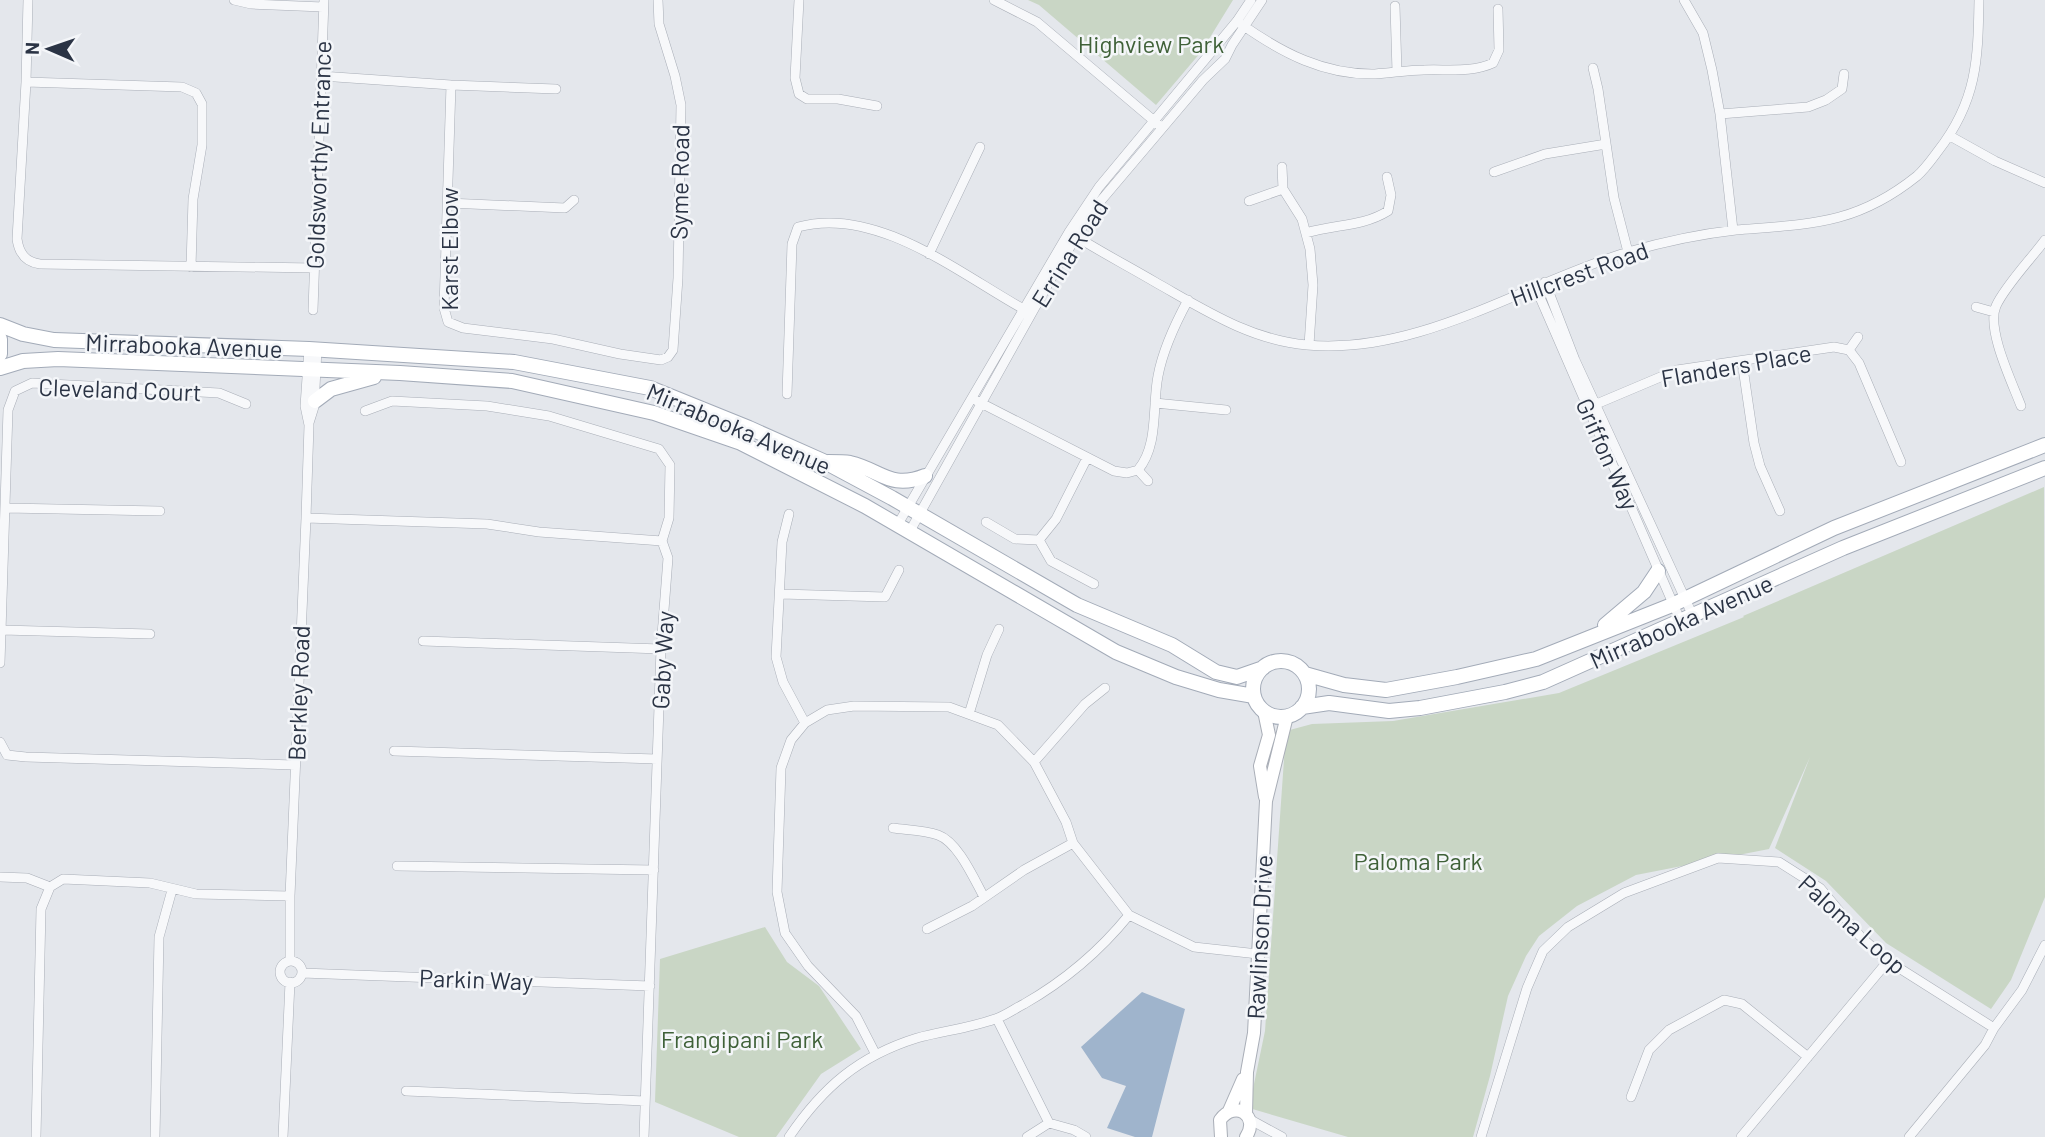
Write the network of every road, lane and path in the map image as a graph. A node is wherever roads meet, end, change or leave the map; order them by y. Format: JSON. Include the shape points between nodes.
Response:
{"nodes":[{"id":1,"x":28,"y":0,"type":"edge"},
{"id":2,"x":234,"y":0,"type":"edge"},
{"id":3,"x":658,"y":0,"type":"edge"},
{"id":4,"x":799,"y":0,"type":"edge"},
{"id":5,"x":994,"y":0,"type":"edge"},
{"id":6,"x":1251,"y":0,"type":"edge"},
{"id":7,"x":1262,"y":0,"type":"edge"},
{"id":8,"x":1684,"y":0,"type":"edge"},
{"id":9,"x":1979,"y":0,"type":"edge"},
{"id":10,"x":323,"y":4,"type":"edge"},
{"id":11,"x":1395,"y":6,"type":"dead end"},
{"id":12,"x":1498,"y":9,"type":"dead end"},
{"id":13,"x":1241,"y":24,"type":"junction"},
{"id":14,"x":1592,"y":68,"type":"dead end"},
{"id":15,"x":1397,"y":72,"type":"junction"},
{"id":16,"x":1844,"y":74,"type":"dead end"},
{"id":17,"x":321,"y":76,"type":"junction"},
{"id":18,"x":26,"y":82,"type":"junction"},
{"id":19,"x":451,"y":85,"type":"junction"},
{"id":20,"x":556,"y":89,"type":"dead end"},
{"id":21,"x":877,"y":106,"type":"dead end"},
{"id":22,"x":1720,"y":114,"type":"junction"},
{"id":23,"x":1159,"y":124,"type":"junction"},
{"id":24,"x":1950,"y":136,"type":"junction"},
{"id":25,"x":1605,"y":144,"type":"junction"},
{"id":26,"x":980,"y":147,"type":"dead end"},
{"id":27,"x":1282,"y":167,"type":"dead end"},
{"id":28,"x":1494,"y":172,"type":"dead end"},
{"id":29,"x":1387,"y":177,"type":"dead end"},
{"id":30,"x":2045,"y":183,"type":"edge"},
{"id":31,"x":1283,"y":189,"type":"junction"},
{"id":32,"x":574,"y":200,"type":"dead end"},
{"id":33,"x":1249,"y":201,"type":"dead end"},
{"id":34,"x":448,"y":203,"type":"junction"},
{"id":35,"x":1734,"y":230,"type":"junction"},
{"id":36,"x":1306,"y":233,"type":"junction"},
{"id":37,"x":1073,"y":234,"type":"junction"},
{"id":38,"x":2045,"y":240,"type":"edge"},
{"id":39,"x":1628,"y":252,"type":"junction"},
{"id":40,"x":929,"y":254,"type":"junction"},
{"id":41,"x":191,"y":267,"type":"junction"},
{"id":42,"x":314,"y":268,"type":"junction"},
{"id":43,"x":1545,"y":282,"type":"junction"},
{"id":44,"x":1535,"y":286,"type":"junction"},
{"id":45,"x":1188,"y":300,"type":"junction"},
{"id":46,"x":1976,"y":307,"type":"dead end"},
{"id":47,"x":313,"y":310,"type":"dead end"},
{"id":48,"x":1027,"y":311,"type":"junction"},
{"id":49,"x":1994,"y":312,"type":"junction"},
{"id":50,"x":0,"y":325,"type":"edge"},
{"id":51,"x":1858,"y":337,"type":"dead end"},
{"id":52,"x":0,"y":339,"type":"edge"},
{"id":53,"x":1309,"y":345,"type":"junction"},
{"id":54,"x":313,"y":349,"type":"junction"},
{"id":55,"x":1849,"y":350,"type":"junction"},
{"id":56,"x":0,"y":354,"type":"edge"},
{"id":57,"x":661,"y":360,"type":"joint"},
{"id":58,"x":1742,"y":361,"type":"junction"},
{"id":59,"x":0,"y":368,"type":"edge"},
{"id":60,"x":312,"y":369,"type":"junction"},
{"id":61,"x":400,"y":373,"type":"junction"},
{"id":62,"x":787,"y":394,"type":"dead end"},
{"id":63,"x":315,"y":401,"type":"junction"},
{"id":64,"x":976,"y":401,"type":"junction"},
{"id":65,"x":1155,"y":403,"type":"junction"},
{"id":66,"x":246,"y":404,"type":"dead end"},
{"id":67,"x":1591,"y":406,"type":"junction"},
{"id":68,"x":2021,"y":406,"type":"dead end"},
{"id":69,"x":1226,"y":410,"type":"dead end"},
{"id":70,"x":365,"y":411,"type":"dead end"},
{"id":71,"x":309,"y":425,"type":"junction"},
{"id":72,"x":2045,"y":445,"type":"edge"},
{"id":73,"x":1087,"y":458,"type":"junction"},
{"id":74,"x":823,"y":461,"type":"junction"},
{"id":75,"x":1901,"y":462,"type":"dead end"},
{"id":76,"x":1138,"y":470,"type":"junction"},
{"id":77,"x":2041,"y":472,"type":"edge"},
{"id":78,"x":925,"y":476,"type":"junction"},
{"id":79,"x":1148,"y":481,"type":"dead end"},
{"id":80,"x":6,"y":508,"type":"junction"},
{"id":81,"x":913,"y":510,"type":"junction"},
{"id":82,"x":160,"y":511,"type":"dead end"},
{"id":83,"x":1780,"y":511,"type":"dead end"},
{"id":84,"x":789,"y":514,"type":"dead end"},
{"id":85,"x":306,"y":518,"type":"junction"},
{"id":86,"x":986,"y":522,"type":"dead end"},
{"id":87,"x":904,"y":528,"type":"junction"},
{"id":88,"x":1039,"y":540,"type":"junction"},
{"id":89,"x":662,"y":541,"type":"junction"},
{"id":90,"x":899,"y":570,"type":"dead end"},
{"id":91,"x":1658,"y":571,"type":"junction"},
{"id":92,"x":1094,"y":584,"type":"dead end"},
{"id":93,"x":781,"y":594,"type":"junction"},
{"id":94,"x":1679,"y":601,"type":"junction"},
{"id":95,"x":1687,"y":619,"type":"junction"},
{"id":96,"x":999,"y":629,"type":"dead end"},
{"id":97,"x":2,"y":630,"type":"edge"},
{"id":98,"x":150,"y":634,"type":"dead end"},
{"id":99,"x":1584,"y":640,"type":"junction"},
{"id":100,"x":423,"y":641,"type":"dead end"},
{"id":101,"x":661,"y":649,"type":"junction"},
{"id":102,"x":0,"y":663,"type":"edge"},
{"id":103,"x":1263,"y":668,"type":"junction"},
{"id":104,"x":1305,"y":674,"type":"junction"},
{"id":105,"x":1105,"y":688,"type":"dead end"},
{"id":106,"x":1254,"y":696,"type":"junction"},
{"id":107,"x":1302,"y":707,"type":"junction"},
{"id":108,"x":1264,"y":711,"type":"junction"},
{"id":109,"x":969,"y":714,"type":"junction"},
{"id":110,"x":1287,"y":716,"type":"junction"},
{"id":111,"x":806,"y":723,"type":"junction"},
{"id":112,"x":0,"y":742,"type":"edge"},
{"id":113,"x":394,"y":751,"type":"dead end"},
{"id":114,"x":657,"y":759,"type":"junction"},
{"id":115,"x":1034,"y":762,"type":"junction"},
{"id":116,"x":295,"y":765,"type":"junction"},
{"id":117,"x":1266,"y":801,"type":"junction"},
{"id":118,"x":893,"y":828,"type":"dead end"},
{"id":119,"x":1073,"y":843,"type":"junction"},
{"id":120,"x":397,"y":866,"type":"dead end"},
{"id":121,"x":654,"y":870,"type":"junction"},
{"id":122,"x":0,"y":877,"type":"edge"},
{"id":123,"x":50,"y":887,"type":"junction"},
{"id":124,"x":172,"y":890,"type":"junction"},
{"id":125,"x":290,"y":896,"type":"junction"},
{"id":126,"x":984,"y":897,"type":"junction"},
{"id":127,"x":1129,"y":915,"type":"junction"},
{"id":128,"x":927,"y":929,"type":"dead end"},
{"id":129,"x":2045,"y":945,"type":"edge"},
{"id":130,"x":1258,"y":954,"type":"junction"},
{"id":131,"x":290,"y":961,"type":"junction"},
{"id":132,"x":1888,"y":961,"type":"junction"},
{"id":133,"x":302,"y":972,"type":"junction"},
{"id":134,"x":290,"y":982,"type":"junction"},
{"id":135,"x":650,"y":986,"type":"junction"},
{"id":136,"x":998,"y":1019,"type":"junction"},
{"id":137,"x":1994,"y":1028,"type":"junction"},
{"id":138,"x":875,"y":1054,"type":"junction"},
{"id":139,"x":1808,"y":1057,"type":"junction"},
{"id":140,"x":1247,"y":1072,"type":"junction"},
{"id":141,"x":406,"y":1091,"type":"dead end"},
{"id":142,"x":1631,"y":1097,"type":"dead end"},
{"id":143,"x":645,"y":1101,"type":"junction"},
{"id":144,"x":1229,"y":1111,"type":"junction"},
{"id":145,"x":1247,"y":1117,"type":"junction"},
{"id":146,"x":1049,"y":1123,"type":"junction"},
{"id":147,"x":1222,"y":1136,"type":"edge"},
{"id":148,"x":36,"y":1137,"type":"edge"},
{"id":149,"x":155,"y":1137,"type":"edge"},
{"id":150,"x":283,"y":1137,"type":"edge"},
{"id":151,"x":644,"y":1137,"type":"edge"},
{"id":152,"x":789,"y":1137,"type":"edge"},
{"id":153,"x":1027,"y":1137,"type":"edge"},
{"id":154,"x":1086,"y":1137,"type":"edge"},
{"id":155,"x":1246,"y":1137,"type":"edge"},
{"id":156,"x":1282,"y":1137,"type":"edge"},
{"id":157,"x":1481,"y":1137,"type":"edge"},
{"id":158,"x":1741,"y":1137,"type":"edge"},
{"id":159,"x":1909,"y":1137,"type":"edge"}],
"edges":[{"from":1,"to":18,"type":"street"},
{"from":2,"to":10,"type":"street"},
{"from":3,"to":57,"type":"street","name":"Syme Road","via":[[659,24],[681,105],[673,350]]},
{"from":4,"to":21,"type":"street","via":[[795,78],[799,94],[807,99]]},
{"from":5,"to":23,"type":"street","via":[[1037,22]]},
{"from":6,"to":13,"type":"street","name":"Errina Road"},
{"from":7,"to":13,"type":"street","name":"Errina Road"},
{"from":8,"to":22,"type":"street","via":[[1703,33]]},
{"from":9,"to":24,"type":"street","name":"Hillcrest Road","via":[[1972,92]]},
{"from":10,"to":17,"type":"street","name":"Goldsworthy Entrance"},
{"from":11,"to":15,"type":"street"},
{"from":12,"to":15,"type":"street","via":[[1499,50],[1493,63],[1480,69]]},
{"from":13,"to":15,"type":"street","via":[[1321,68],[1349,73]]},
{"from":13,"to":23,"type":"street","name":"Errina Road"},
{"from":13,"to":23,"type":"street","name":"Errina Road","via":[[1220,66]]},
{"from":14,"to":25,"type":"street"},
{"from":16,"to":22,"type":"street","via":[[1842,89],[1808,107]]},
{"from":17,"to":19,"type":"street"},
{"from":17,"to":42,"type":"street","name":"Goldsworthy Entrance"},
{"from":18,"to":41,"type":"street","via":[[17,239],[23,256],[40,264]]},
{"from":18,"to":41,"type":"street","via":[[181,87],[196,93],[202,104],[202,145],[193,200]]},
{"from":19,"to":20,"type":"street"},
{"from":19,"to":34,"type":"street","name":"Karst Elbow"},
{"from":22,"to":35,"type":"street"},
{"from":23,"to":37,"type":"street","name":"Errina Road","via":[[1099,187]]},
{"from":24,"to":30,"type":"street"},
{"from":24,"to":35,"type":"street","name":"Hillcrest Road","via":[[1920,174],[1880,203],[1833,220]]},
{"from":25,"to":28,"type":"street","via":[[1568,148]]},
{"from":25,"to":39,"type":"street"},
{"from":26,"to":40,"type":"street"},
{"from":27,"to":31,"type":"street"},
{"from":29,"to":36,"type":"street","via":[[1388,211],[1372,221]]},
{"from":31,"to":33,"type":"street"},
{"from":31,"to":36,"type":"street"},
{"from":32,"to":34,"type":"street","via":[[565,208]]},
{"from":34,"to":57,"type":"street","name":"Karst Elbow","via":[[447,322]]},
{"from":35,"to":39,"type":"street","name":"Hillcrest Road"},
{"from":36,"to":53,"type":"street","via":[[1313,285]]},
{"from":37,"to":45,"type":"street","name":"Hillcrest Road"},
{"from":37,"to":48,"type":"street","name":"Errina Road"},
{"from":38,"to":49,"type":"street"},
{"from":39,"to":43,"type":"street","name":"Hillcrest Road"},
{"from":40,"to":48,"type":"street"},
{"from":40,"to":62,"type":"street","via":[[864,226],[817,222],[799,227],[792,244]]},
{"from":41,"to":42,"type":"street"},
{"from":42,"to":47,"type":"street","name":"Goldsworthy Entrance"},
{"from":43,"to":44,"type":"street","name":"Hillcrest Road"},
{"from":43,"to":67,"type":"street","name":"Griffon Way"},
{"from":44,"to":53,"type":"street","name":"Hillcrest Road","via":[[1466,316],[1402,336],[1364,344]]},
{"from":44,"to":67,"type":"street","name":"Griffon Way"},
{"from":45,"to":53,"type":"street","name":"Hillcrest Road","via":[[1238,327]]},
{"from":45,"to":65,"type":"street","via":[[1161,362]]},
{"from":46,"to":49,"type":"street"},
{"from":48,"to":64,"type":"street","name":"Errina Road"},
{"from":49,"to":68,"type":"street","via":[[1994,329]]},
{"from":50,"to":54,"type":"main road","name":"Mirrabooka Avenue","via":[[54,340]]},
{"from":51,"to":55,"type":"street"},
{"from":52,"to":56,"type":"main road"},
{"from":54,"to":60,"type":"street","name":"Berkley Road"},
{"from":54,"to":74,"type":"main road","name":"Mirrabooka Avenue","via":[[514,362],[650,388]]},
{"from":55,"to":58,"type":"street","name":"Flanders Place","via":[[1834,347]]},
{"from":55,"to":75,"type":"street","via":[[1859,363]]},
{"from":58,"to":67,"type":"street","name":"Flanders Place","via":[[1677,370]]},
{"from":58,"to":83,"type":"street","via":[[1754,443]]},
{"from":59,"to":60,"type":"main road","name":"Mirrabooka Avenue","via":[[58,359]]},
{"from":60,"to":61,"type":"main road","name":"Mirrabooka Avenue"},
{"from":60,"to":63,"type":"street","name":"Berkley Road"},
{"from":60,"to":71,"type":"street","name":"Berkley Road","via":[[305,407]]},
{"from":61,"to":63,"type":"main road","via":[[331,389]]},
{"from":61,"to":87,"type":"main road","name":"Mirrabooka Avenue","via":[[513,381],[654,413],[741,443]]},
{"from":63,"to":71,"type":"street","name":"Berkley Road"},
{"from":64,"to":73,"type":"street"},
{"from":64,"to":78,"type":"street","name":"Errina Road"},
{"from":64,"to":81,"type":"street","name":"Errina Road"},
{"from":65,"to":69,"type":"street"},
{"from":65,"to":76,"type":"street","via":[[1149,452]]},
{"from":66,"to":80,"type":"street","name":"Cleveland Court","via":[[219,393],[32,383],[15,391],[8,410]]},
{"from":67,"to":91,"type":"street","name":"Griffon Way"},
{"from":67,"to":94,"type":"street","name":"Griffon Way"},
{"from":70,"to":89,"type":"street","name":"Gaby Way","via":[[392,401],[487,406],[549,416],[659,449],[670,465],[669,518]]},
{"from":71,"to":85,"type":"street","name":"Berkley Road"},
{"from":72,"to":94,"type":"main road","name":"Mirrabooka Avenue","via":[[1834,528]]},
{"from":73,"to":76,"type":"street","via":[[1114,471]]},
{"from":73,"to":88,"type":"street","via":[[1056,519]]},
{"from":74,"to":78,"type":"main road","via":[[851,463],[889,480],[912,481]]},
{"from":74,"to":81,"type":"main road","name":"Mirrabooka Avenue"},
{"from":76,"to":79,"type":"street"},
{"from":77,"to":95,"type":"main road","name":"Mirrabooka Avenue","via":[[1843,548]]},
{"from":78,"to":81,"type":"street","name":"Errina Road"},
{"from":80,"to":82,"type":"street"},
{"from":80,"to":97,"type":"street","name":"Cleveland Court"},
{"from":81,"to":87,"type":"street","name":"Errina Road"},
{"from":81,"to":103,"type":"main road","name":"Mirrabooka Avenue","via":[[1077,606],[1172,645],[1216,672],[1237,677]]},
{"from":84,"to":93,"type":"street","via":[[782,542]]},
{"from":85,"to":89,"type":"street","via":[[487,524]]},
{"from":85,"to":116,"type":"street","name":"Berkley Road"},
{"from":86,"to":88,"type":"street","via":[[1015,539]]},
{"from":87,"to":106,"type":"main road","name":"Mirrabooka Avenue","via":[[1116,652],[1176,677]]},
{"from":88,"to":92,"type":"street","via":[[1051,561]]},
{"from":89,"to":101,"type":"street","name":"Gaby Way","via":[[668,558]]},
{"from":90,"to":93,"type":"street","via":[[885,597]]},
{"from":91,"to":94,"type":"street","name":"Griffon Way"},
{"from":91,"to":99,"type":"main road","via":[[1623,612]]},
{"from":93,"to":111,"type":"street","via":[[776,657],[783,682]]},
{"from":94,"to":95,"type":"street","name":"Griffon Way"},
{"from":94,"to":95,"type":"street","name":"Griffon Way"},
{"from":94,"to":99,"type":"main road","name":"Mirrabooka Avenue"},
{"from":95,"to":107,"type":"main road","name":"Mirrabooka Avenue","via":[[1543,682],[1505,692],[1399,710],[1329,703]]},
{"from":96,"to":109,"type":"street"},
{"from":97,"to":98,"type":"street"},
{"from":97,"to":102,"type":"street","name":"Cleveland Court"},
{"from":99,"to":104,"type":"main road","name":"Mirrabooka Avenue","via":[[1536,659],[1386,690]]},
{"from":100,"to":101,"type":"street"},
{"from":101,"to":114,"type":"street","name":"Gaby Way"},
{"from":103,"to":104,"type":"main road","name":"Mirrabooka Avenue","via":[[1287,662]]},
{"from":103,"to":106,"type":"main road","via":[[1255,681]]},
{"from":104,"to":107,"type":"main road","via":[[1309,691]]},
{"from":105,"to":115,"type":"street"},
{"from":106,"to":108,"type":"main road"},
{"from":107,"to":110,"type":"main road","name":"Mirrabooka Avenue"},
{"from":108,"to":110,"type":"main road"},
{"from":108,"to":117,"type":"street","name":"Rawlinson Drive","via":[[1269,735],[1260,766]]},
{"from":109,"to":111,"type":"street","via":[[949,707],[854,706],[827,710]]},
{"from":109,"to":115,"type":"street","via":[[998,725]]},
{"from":110,"to":117,"type":"street","name":"Rawlinson Drive"},
{"from":111,"to":138,"type":"street","via":[[791,740],[781,768],[780,916],[798,953],[856,1016]]},
{"from":112,"to":116,"type":"street","via":[[7,755],[26,757]]},
{"from":113,"to":114,"type":"street"},
{"from":114,"to":121,"type":"street","name":"Gaby Way"},
{"from":115,"to":119,"type":"street"},
{"from":116,"to":125,"type":"street","name":"Berkley Road"},
{"from":117,"to":130,"type":"street","name":"Rawlinson Drive"},
{"from":118,"to":126,"type":"street","via":[[945,838]]},
{"from":119,"to":126,"type":"street"},
{"from":119,"to":127,"type":"street"},
{"from":120,"to":121,"type":"street"},
{"from":121,"to":135,"type":"street","name":"Gaby Way"},
{"from":122,"to":123,"type":"street","via":[[27,878]]},
{"from":123,"to":124,"type":"street","via":[[63,879],[149,883]]},
{"from":123,"to":148,"type":"street","via":[[41,909]]},
{"from":124,"to":125,"type":"street"},
{"from":124,"to":149,"type":"street","via":[[159,937]]},
{"from":125,"to":131,"type":"street","name":"Berkley Road"},
{"from":126,"to":128,"type":"street"},
{"from":127,"to":130,"type":"street","via":[[1194,947]]},
{"from":127,"to":136,"type":"street","via":[[1092,958]]},
{"from":129,"to":137,"type":"street","via":[[2022,990]]},
{"from":130,"to":140,"type":"street","name":"Rawlinson Drive"},
{"from":131,"to":133,"type":"street","via":[[299,964]]},
{"from":131,"to":134,"type":"street","via":[[280,972]]},
{"from":132,"to":137,"type":"street","name":"Paloma Loop"},
{"from":132,"to":139,"type":"street"},
{"from":132,"to":157,"type":"street","name":"Paloma Loop","via":[[1820,888],[1779,862],[1718,858],[1623,893],[1569,927],[1543,951]]},
{"from":133,"to":134,"type":"street","via":[[298,980]]},
{"from":133,"to":135,"type":"street","name":"Parkin Way"},
{"from":134,"to":150,"type":"street"},
{"from":135,"to":143,"type":"street","name":"Gaby Way"},
{"from":136,"to":138,"type":"street","via":[[918,1038]]},
{"from":136,"to":146,"type":"street"},
{"from":137,"to":159,"type":"street"},
{"from":138,"to":152,"type":"street","via":[[832,1084]]},
{"from":139,"to":142,"type":"street","via":[[1742,1004],[1724,1000],[1669,1030],[1649,1050]]},
{"from":139,"to":158,"type":"street"},
{"from":140,"to":144,"type":"street","name":"Rawlinson Drive"},
{"from":140,"to":145,"type":"street","name":"Rawlinson Drive"},
{"from":141,"to":143,"type":"street"},
{"from":143,"to":151,"type":"street","name":"Gaby Way"},
{"from":144,"to":145,"type":"street","via":[[1238,1110]]},
{"from":144,"to":147,"type":"street","name":"Rawlinson Drive","via":[[1220,1120]]},
{"from":145,"to":155,"type":"street","name":"Rawlinson Drive","via":[[1250,1128]]},
{"from":145,"to":156,"type":"street"},
{"from":146,"to":153,"type":"street"},
{"from":146,"to":154,"type":"street"}]}
